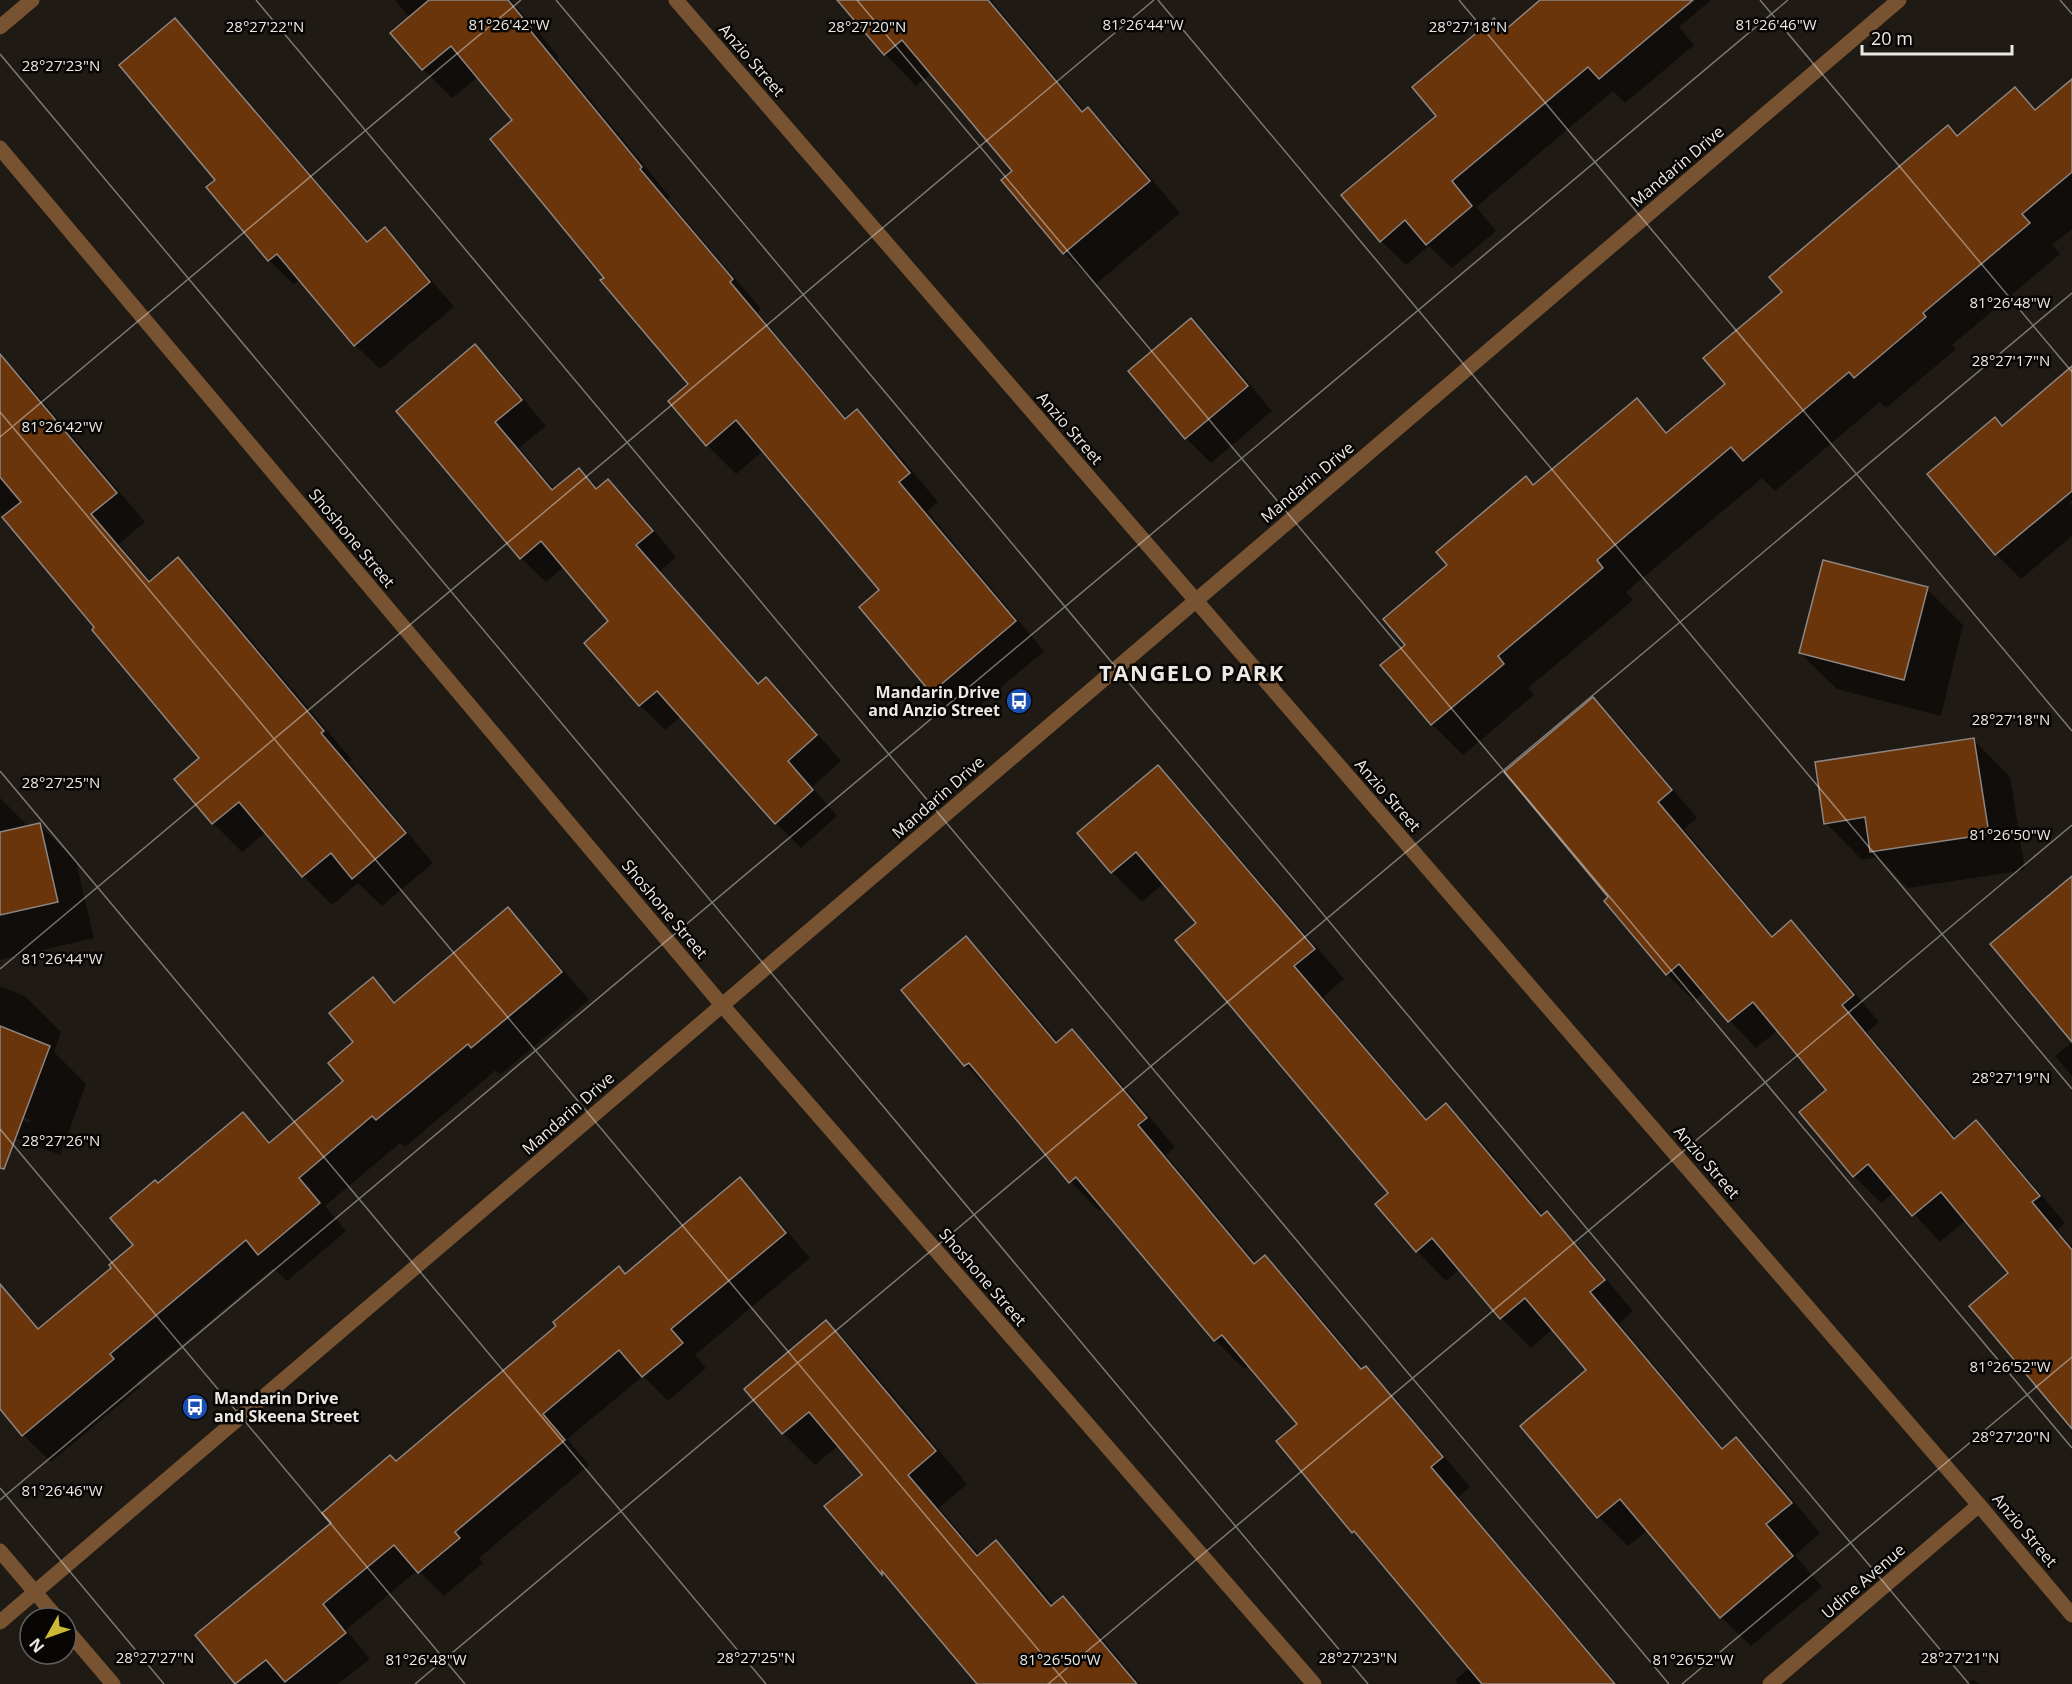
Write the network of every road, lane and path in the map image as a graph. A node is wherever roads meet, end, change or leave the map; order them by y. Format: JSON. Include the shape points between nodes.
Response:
{"nodes":[{"id":1,"x":32,"y":0,"type":"edge"},
{"id":2,"x":676,"y":0,"type":"edge"},
{"id":3,"x":1899,"y":0,"type":"edge"},
{"id":4,"x":0,"y":27,"type":"edge"},
{"id":5,"x":0,"y":148,"type":"edge"},
{"id":6,"x":1196,"y":600,"type":"junction"},
{"id":7,"x":722,"y":1005,"type":"junction"},
{"id":8,"x":1979,"y":1504,"type":"junction"},
{"id":9,"x":0,"y":1551,"type":"edge"},
{"id":10,"x":35,"y":1593,"type":"junction"},
{"id":11,"x":46,"y":1606,"type":"edge"},
{"id":12,"x":2072,"y":1615,"type":"edge"},
{"id":13,"x":0,"y":1622,"type":"edge"},
{"id":14,"x":78,"y":1643,"type":"edge"},
{"id":15,"x":113,"y":1684,"type":"edge"},
{"id":16,"x":1314,"y":1684,"type":"edge"},
{"id":17,"x":1770,"y":1684,"type":"edge"}],
"edges":[{"from":1,"to":4,"type":"street"},
{"from":2,"to":6,"type":"street","name":"Anzio Street"},
{"from":3,"to":6,"type":"street","name":"Mandarin Drive"},
{"from":5,"to":7,"type":"street","name":"Shoshone Street"},
{"from":6,"to":7,"type":"street","name":"Mandarin Drive"},
{"from":6,"to":8,"type":"street","name":"Anzio Street"},
{"from":7,"to":10,"type":"street","name":"Mandarin Drive"},
{"from":7,"to":16,"type":"street","name":"Shoshone Street"},
{"from":8,"to":12,"type":"street","name":"Anzio Street"},
{"from":8,"to":17,"type":"street","name":"Udine Avenue"},
{"from":9,"to":10,"type":"street"},
{"from":10,"to":11,"type":"street"},
{"from":10,"to":13,"type":"street","name":"Mandarin Drive"},
{"from":14,"to":15,"type":"street"}]}
